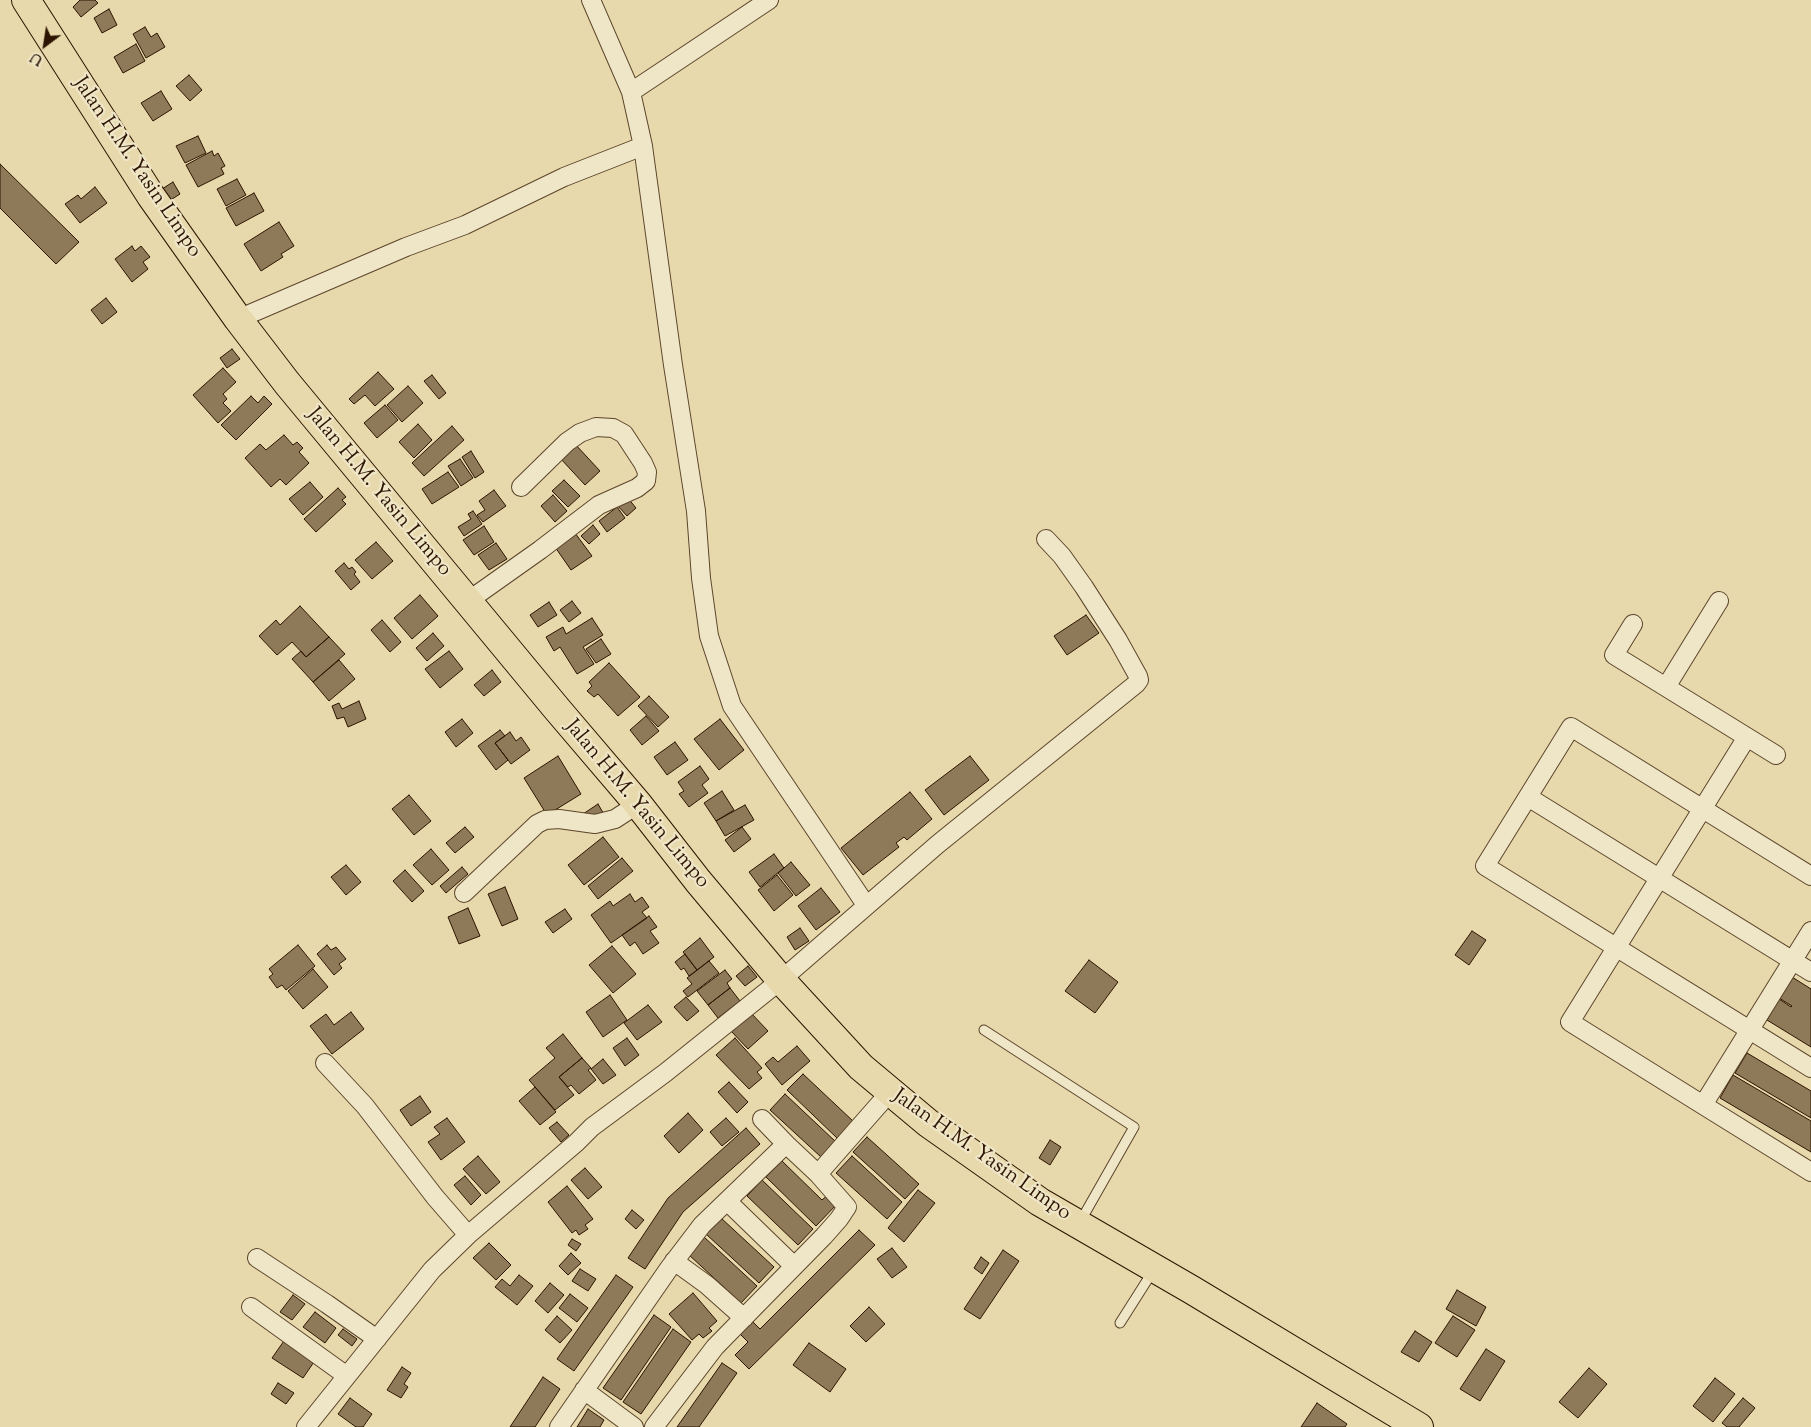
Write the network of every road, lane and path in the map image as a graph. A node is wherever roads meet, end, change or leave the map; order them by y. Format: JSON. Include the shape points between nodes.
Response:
{"nodes":[{"id":1,"x":26,"y":0,"type":"edge"},
{"id":2,"x":591,"y":0,"type":"edge"},
{"id":3,"x":769,"y":0,"type":"edge"},
{"id":4,"x":631,"y":92,"type":"junction"},
{"id":5,"x":643,"y":146,"type":"junction"},
{"id":6,"x":238,"y":319,"type":"junction"},
{"id":7,"x":521,"y":487,"type":"dead end"},
{"id":8,"x":1046,"y":539,"type":"dead end"},
{"id":9,"x":468,"y":601,"type":"junction"},
{"id":10,"x":1719,"y":601,"type":"dead end"},
{"id":11,"x":1633,"y":624,"type":"dead end"},
{"id":12,"x":1666,"y":687,"type":"junction"},
{"id":13,"x":1746,"y":737,"type":"junction"},
{"id":14,"x":1776,"y":755,"type":"dead end"},
{"id":15,"x":1528,"y":796,"type":"junction"},
{"id":16,"x":638,"y":804,"type":"junction"},
{"id":17,"x":1702,"y":808,"type":"junction"},
{"id":18,"x":1811,"y":876,"type":"edge"},
{"id":19,"x":1659,"y":878,"type":"junction"},
{"id":20,"x":464,"y":893,"type":"dead end"},
{"id":21,"x":866,"y":905,"type":"junction"},
{"id":22,"x":1811,"y":930,"type":"edge"},
{"id":23,"x":1616,"y":947,"type":"junction"},
{"id":24,"x":1792,"y":960,"type":"junction"},
{"id":25,"x":1811,"y":972,"type":"edge"},
{"id":26,"x":781,"y":980,"type":"junction"},
{"id":27,"x":984,"y":1030,"type":"dead end"},
{"id":28,"x":1749,"y":1030,"type":"junction"},
{"id":29,"x":325,"y":1064,"type":"dead end"},
{"id":30,"x":1811,"y":1068,"type":"edge"},
{"id":31,"x":890,"y":1092,"type":"junction"},
{"id":32,"x":1703,"y":1105,"type":"junction"},
{"id":33,"x":762,"y":1119,"type":"dead end"},
{"id":34,"x":786,"y":1144,"type":"junction"},
{"id":35,"x":1811,"y":1172,"type":"edge"},
{"id":36,"x":818,"y":1174,"type":"junction"},
{"id":37,"x":727,"y":1201,"type":"junction"},
{"id":38,"x":1079,"y":1225,"type":"junction"},
{"id":39,"x":468,"y":1235,"type":"junction"},
{"id":40,"x":257,"y":1258,"type":"dead end"},
{"id":41,"x":674,"y":1261,"type":"junction"},
{"id":42,"x":794,"y":1266,"type":"junction"},
{"id":43,"x":1154,"y":1268,"type":"junction"},
{"id":44,"x":251,"y":1307,"type":"dead end"},
{"id":45,"x":744,"y":1318,"type":"junction"},
{"id":46,"x":1120,"y":1323,"type":"dead end"},
{"id":47,"x":377,"y":1339,"type":"junction"},
{"id":48,"x":347,"y":1376,"type":"junction"},
{"id":49,"x":584,"y":1390,"type":"junction"},
{"id":50,"x":306,"y":1427,"type":"edge"},
{"id":51,"x":559,"y":1427,"type":"edge"},
{"id":52,"x":634,"y":1427,"type":"edge"},
{"id":53,"x":654,"y":1427,"type":"edge"},
{"id":54,"x":1419,"y":1427,"type":"edge"}],
"edges":[{"from":1,"to":6,"type":"main road","name":"Jalan H.M. Yasin Limpo","via":[[151,196]]},
{"from":2,"to":4,"type":"street"},
{"from":3,"to":4,"type":"street"},
{"from":4,"to":5,"type":"street"},
{"from":5,"to":6,"type":"street","via":[[564,177],[466,225],[406,247]]},
{"from":5,"to":21,"type":"street","via":[[696,511],[709,636],[732,706]]},
{"from":6,"to":9,"type":"main road","name":"Jalan H.M. Yasin Limpo","via":[[286,383]]},
{"from":7,"to":9,"type":"street","via":[[567,442],[596,427],[613,428],[624,434],[647,472],[646,481],[637,488],[599,505]]},
{"from":8,"to":21,"type":"street","via":[[1084,587],[1136,670],[1139,680]]},
{"from":9,"to":16,"type":"main road","name":"Jalan H.M. Yasin Limpo"},
{"from":10,"to":12,"type":"street"},
{"from":11,"to":12,"type":"street","via":[[1614,655]]},
{"from":12,"to":13,"type":"street"},
{"from":13,"to":14,"type":"street"},
{"from":13,"to":17,"type":"street"},
{"from":15,"to":17,"type":"street","via":[[1571,727]]},
{"from":15,"to":19,"type":"street"},
{"from":15,"to":23,"type":"street","via":[[1485,866]]},
{"from":16,"to":20,"type":"street","via":[[615,818],[595,824],[559,818],[537,824]]},
{"from":16,"to":26,"type":"main road","name":"Jalan H.M. Yasin Limpo"},
{"from":17,"to":18,"type":"street"},
{"from":17,"to":19,"type":"street"},
{"from":19,"to":23,"type":"street"},
{"from":19,"to":24,"type":"street"},
{"from":21,"to":26,"type":"street"},
{"from":22,"to":24,"type":"street"},
{"from":23,"to":28,"type":"street"},
{"from":23,"to":32,"type":"street","via":[[1570,1022]]},
{"from":24,"to":25,"type":"street"},
{"from":24,"to":28,"type":"street"},
{"from":26,"to":31,"type":"main road","name":"Jalan H.M. Yasin Limpo","via":[[861,1067]]},
{"from":26,"to":39,"type":"street","via":[[592,1127]]},
{"from":27,"to":38,"type":"lane","via":[[1134,1128]]},
{"from":28,"to":30,"type":"street"},
{"from":28,"to":32,"type":"street"},
{"from":29,"to":39,"type":"street","via":[[365,1106]]},
{"from":31,"to":36,"type":"street"},
{"from":31,"to":38,"type":"main road","name":"Jalan H.M. Yasin Limpo","via":[[1008,1180]]},
{"from":32,"to":35,"type":"street"},
{"from":33,"to":34,"type":"street"},
{"from":34,"to":36,"type":"street"},
{"from":34,"to":37,"type":"street"},
{"from":36,"to":42,"type":"street","via":[[847,1207]]},
{"from":37,"to":41,"type":"street","via":[[702,1225]]},
{"from":37,"to":42,"type":"street"},
{"from":38,"to":43,"type":"main road","name":"Jalan H.M. Yasin Limpo"},
{"from":39,"to":47,"type":"street","via":[[432,1270]]},
{"from":40,"to":47,"type":"street"},
{"from":41,"to":45,"type":"street","via":[[708,1285]]},
{"from":41,"to":49,"type":"street"},
{"from":42,"to":45,"type":"street"},
{"from":43,"to":46,"type":"lane"},
{"from":43,"to":54,"type":"main road","name":"Jalan H.M. Yasin Limpo"},
{"from":44,"to":48,"type":"street"},
{"from":45,"to":53,"type":"street","via":[[715,1348]]},
{"from":47,"to":48,"type":"street"},
{"from":48,"to":50,"type":"street"},
{"from":49,"to":51,"type":"street"},
{"from":49,"to":52,"type":"street"}]}
